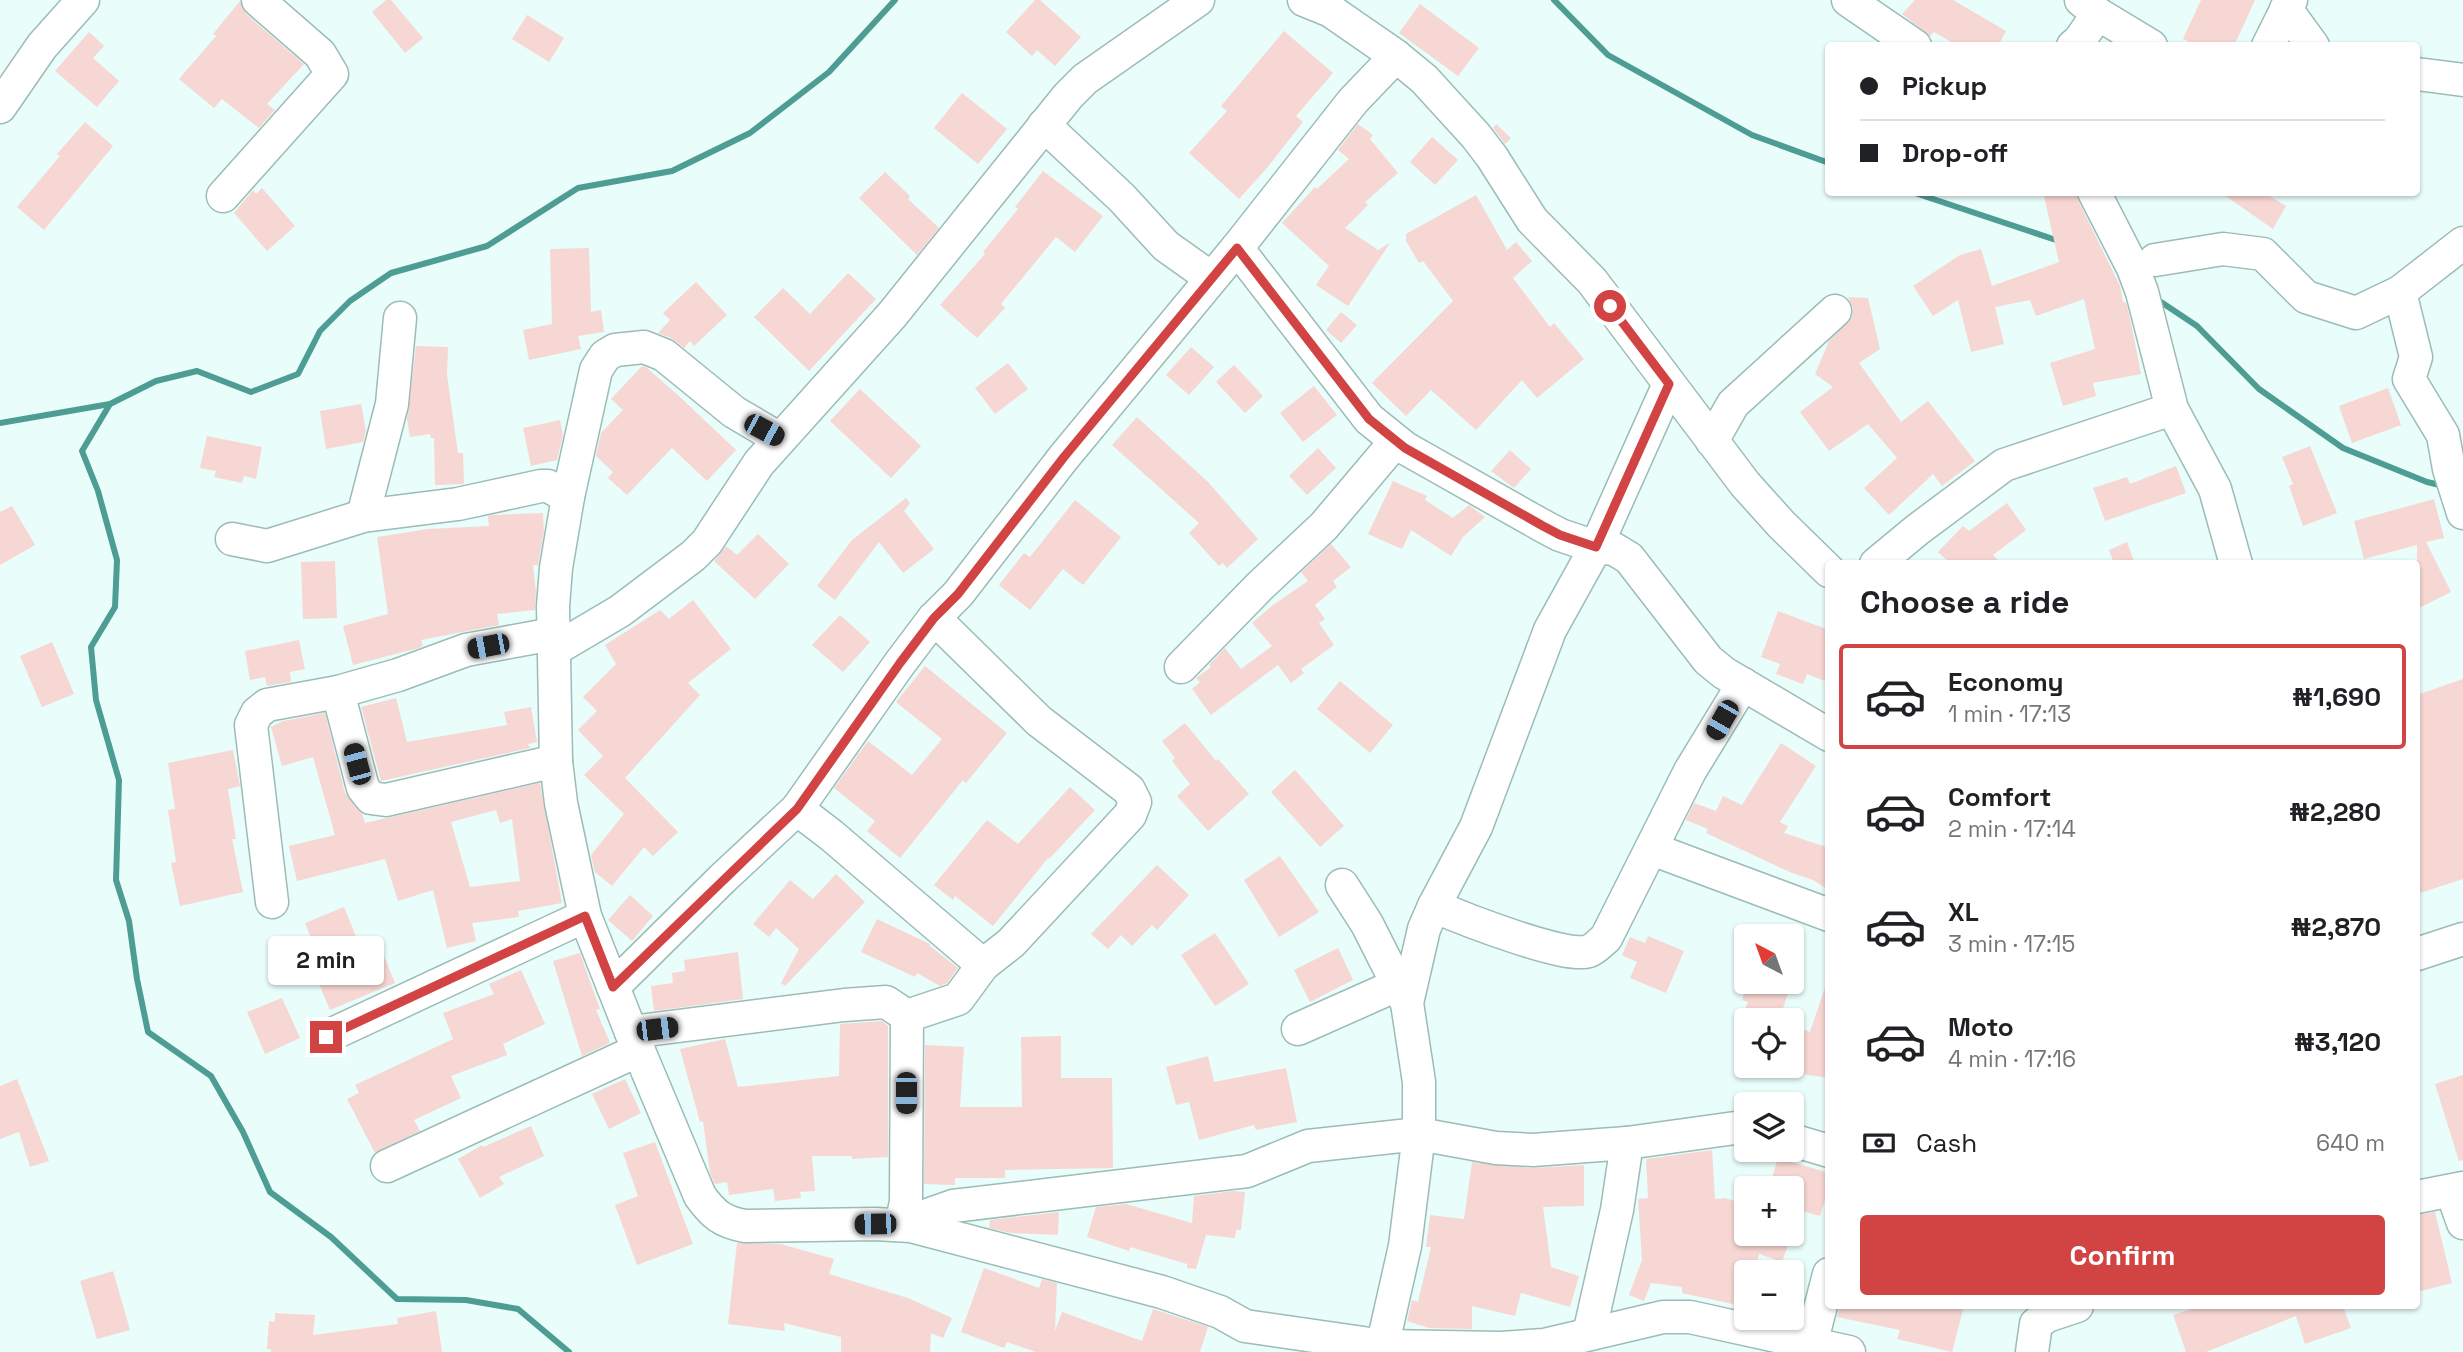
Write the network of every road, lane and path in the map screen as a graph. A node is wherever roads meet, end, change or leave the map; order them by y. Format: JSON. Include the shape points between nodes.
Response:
{"nodes":[{"id":1,"x":83,"y":0,"type":"edge"},
{"id":2,"x":258,"y":0,"type":"edge"},
{"id":3,"x":1198,"y":0,"type":"edge"},
{"id":4,"x":1304,"y":0,"type":"edge"},
{"id":5,"x":1848,"y":0,"type":"edge"},
{"id":6,"x":2288,"y":4,"type":"edge"},
{"id":7,"x":2090,"y":7,"type":"edge"},
{"id":8,"x":1909,"y":42,"type":"edge"},
{"id":9,"x":2078,"y":42,"type":"edge"},
{"id":10,"x":2145,"y":42,"type":"edge"},
{"id":11,"x":2270,"y":42,"type":"edge"},
{"id":12,"x":2311,"y":42,"type":"edge"},
{"id":13,"x":1396,"y":56,"type":"junction"},
{"id":14,"x":2420,"y":74,"type":"edge"},
{"id":15,"x":2463,"y":80,"type":"edge"},
{"id":16,"x":0,"y":107,"type":"edge"},
{"id":17,"x":1044,"y":125,"type":"junction"},
{"id":18,"x":223,"y":196,"type":"dead end"},
{"id":19,"x":2096,"y":196,"type":"edge"},
{"id":20,"x":2463,"y":243,"type":"edge"},
{"id":21,"x":1237,"y":248,"type":"junction"},
{"id":22,"x":2155,"y":260,"type":"dead end"},
{"id":23,"x":1211,"y":278,"type":"junction"},
{"id":24,"x":2400,"y":292,"type":"junction"},
{"id":25,"x":1835,"y":311,"type":"dead end"},
{"id":26,"x":400,"y":318,"type":"dead end"},
{"id":27,"x":1669,"y":384,"type":"junction"},
{"id":28,"x":2172,"y":409,"type":"junction"},
{"id":29,"x":780,"y":439,"type":"junction"},
{"id":30,"x":1712,"y":441,"type":"junction"},
{"id":31,"x":1395,"y":442,"type":"junction"},
{"id":32,"x":2455,"y":454,"type":"edge"},
{"id":33,"x":568,"y":496,"type":"junction"},
{"id":34,"x":2463,"y":513,"type":"edge"},
{"id":35,"x":363,"y":516,"type":"junction"},
{"id":36,"x":232,"y":539,"type":"dead end"},
{"id":37,"x":1596,"y":547,"type":"junction"},
{"id":38,"x":1882,"y":560,"type":"edge"},
{"id":39,"x":2235,"y":560,"type":"edge"},
{"id":40,"x":1825,"y":567,"type":"edge"},
{"id":41,"x":934,"y":618,"type":"junction"},
{"id":42,"x":554,"y":642,"type":"junction"},
{"id":43,"x":1181,"y":667,"type":"dead end"},
{"id":44,"x":1743,"y":684,"type":"junction"},
{"id":45,"x":338,"y":692,"type":"junction"},
{"id":46,"x":1825,"y":733,"type":"edge"},
{"id":47,"x":556,"y":761,"type":"junction"},
{"id":48,"x":797,"y":809,"type":"junction"},
{"id":49,"x":1652,"y":849,"type":"junction"},
{"id":50,"x":1342,"y":885,"type":"dead end"},
{"id":51,"x":272,"y":902,"type":"dead end"},
{"id":52,"x":1434,"y":906,"type":"junction"},
{"id":53,"x":1825,"y":914,"type":"edge"},
{"id":54,"x":585,"y":916,"type":"junction"},
{"id":55,"x":2463,"y":939,"type":"edge"},
{"id":56,"x":2420,"y":953,"type":"edge"},
{"id":57,"x":983,"y":965,"type":"junction"},
{"id":58,"x":613,"y":987,"type":"junction"},
{"id":59,"x":1402,"y":994,"type":"junction"},
{"id":60,"x":907,"y":1016,"type":"junction"},
{"id":61,"x":1298,"y":1029,"type":"dead end"},
{"id":62,"x":326,"y":1037,"type":"dead end"},
{"id":63,"x":635,"y":1041,"type":"junction"},
{"id":64,"x":1734,"y":1128,"type":"edge"},
{"id":65,"x":1419,"y":1134,"type":"junction"},
{"id":66,"x":1627,"y":1143,"type":"junction"},
{"id":67,"x":1804,"y":1144,"type":"edge"},
{"id":68,"x":1825,"y":1150,"type":"edge"},
{"id":69,"x":387,"y":1166,"type":"dead end"},
{"id":70,"x":2457,"y":1190,"type":"edge"},
{"id":71,"x":2420,"y":1196,"type":"edge"},
{"id":72,"x":2463,"y":1223,"type":"edge"},
{"id":73,"x":906,"y":1226,"type":"junction"},
{"id":74,"x":1825,"y":1289,"type":"edge"},
{"id":75,"x":2068,"y":1309,"type":"edge"},
{"id":76,"x":1589,"y":1334,"type":"junction"},
{"id":77,"x":1248,"y":1339,"type":"edge"},
{"id":78,"x":1810,"y":1347,"type":"edge"},
{"id":79,"x":1382,"y":1349,"type":"edge"},
{"id":80,"x":1849,"y":1352,"type":"edge"},
{"id":81,"x":2032,"y":1352,"type":"edge"}],
"edges":[{"from":1,"to":16,"type":"street","via":[[42,46]]},
{"from":2,"to":18,"type":"street","via":[[320,54],[332,74]]},
{"from":3,"to":17,"type":"street","via":[[1085,79]]},
{"from":4,"to":13,"type":"street","via":[[1331,11]]},
{"from":5,"to":8,"type":"street"},
{"from":6,"to":11,"type":"street"},
{"from":6,"to":12,"type":"street"},
{"from":7,"to":9,"type":"street"},
{"from":7,"to":10,"type":"street"},
{"from":13,"to":21,"type":"street","via":[[1353,101]]},
{"from":13,"to":27,"type":"street","via":[[1424,79],[1476,136],[1532,220],[1592,281]]},
{"from":14,"to":15,"type":"street"},
{"from":17,"to":23,"type":"street","via":[[1166,246]]},
{"from":17,"to":29,"type":"street","via":[[892,315]]},
{"from":19,"to":28,"type":"street","via":[[2137,280]]},
{"from":20,"to":24,"type":"street"},
{"from":21,"to":23,"type":"street"},
{"from":21,"to":31,"type":"street","via":[[1369,419]]},
{"from":22,"to":24,"type":"street","via":[[2223,249],[2263,254],[2306,297],[2356,313]]},
{"from":23,"to":41,"type":"street"},
{"from":24,"to":32,"type":"street","via":[[2416,356],[2409,379]]},
{"from":25,"to":30,"type":"street","via":[[1733,404]]},
{"from":26,"to":35,"type":"street","via":[[393,404]]},
{"from":27,"to":30,"type":"street"},
{"from":27,"to":37,"type":"street"},
{"from":28,"to":38,"type":"street","via":[[2004,466]]},
{"from":28,"to":39,"type":"street","via":[[2215,489]]},
{"from":29,"to":33,"type":"street","via":[[734,412],[664,355],[644,347],[615,350],[596,370]]},
{"from":29,"to":42,"type":"street","via":[[693,555],[620,611]]},
{"from":30,"to":40,"type":"street","via":[[1763,504]]},
{"from":31,"to":37,"type":"street","via":[[1551,531]]},
{"from":31,"to":43,"type":"street","via":[[1324,526]]},
{"from":32,"to":34,"type":"street"},
{"from":33,"to":35,"type":"street","via":[[541,486],[458,504]]},
{"from":33,"to":42,"type":"street","via":[[556,568]]},
{"from":35,"to":36,"type":"street","via":[[267,546]]},
{"from":37,"to":44,"type":"street","via":[[1614,549],[1629,558],[1709,660]]},
{"from":37,"to":52,"type":"street","via":[[1550,630],[1476,827]]},
{"from":41,"to":48,"type":"street"},
{"from":41,"to":57,"type":"street","via":[[1039,721],[1129,790],[1135,802],[1129,815],[1011,943]]},
{"from":42,"to":45,"type":"street","via":[[466,650]]},
{"from":42,"to":47,"type":"street"},
{"from":44,"to":46,"type":"street"},
{"from":44,"to":49,"type":"street","via":[[1690,771]]},
{"from":45,"to":47,"type":"street","via":[[363,788],[371,798],[386,800]]},
{"from":45,"to":51,"type":"street","via":[[267,705],[251,725]]},
{"from":47,"to":54,"type":"street"},
{"from":48,"to":57,"type":"street"},
{"from":48,"to":58,"type":"street"},
{"from":49,"to":52,"type":"street","via":[[1606,938],[1589,951],[1570,953]]},
{"from":49,"to":53,"type":"street"},
{"from":50,"to":59,"type":"street"},
{"from":52,"to":59,"type":"street"},
{"from":54,"to":58,"type":"street"},
{"from":54,"to":62,"type":"street"},
{"from":55,"to":56,"type":"street"},
{"from":57,"to":60,"type":"street","via":[[958,999]]},
{"from":58,"to":63,"type":"street"},
{"from":59,"to":61,"type":"street"},
{"from":59,"to":65,"type":"street","via":[[1419,1082]]},
{"from":60,"to":63,"type":"street","via":[[886,1002],[844,1005]]},
{"from":60,"to":73,"type":"street"},
{"from":63,"to":69,"type":"street"},
{"from":63,"to":73,"type":"street","via":[[700,1196],[713,1214],[745,1226]]},
{"from":64,"to":66,"type":"street"},
{"from":65,"to":66,"type":"street","via":[[1533,1150]]},
{"from":65,"to":73,"type":"street","via":[[1308,1146],[1247,1171],[953,1206]]},
{"from":65,"to":79,"type":"street","via":[[1405,1247]]},
{"from":66,"to":76,"type":"street"},
{"from":67,"to":68,"type":"street"},
{"from":70,"to":71,"type":"street"},
{"from":70,"to":72,"type":"street"},
{"from":73,"to":77,"type":"street","via":[[1162,1292],[1220,1312]]},
{"from":74,"to":78,"type":"street"},
{"from":75,"to":81,"type":"street","via":[[2036,1325]]},
{"from":76,"to":78,"type":"street","via":[[1664,1317],[1690,1317]]},
{"from":76,"to":79,"type":"street","via":[[1544,1345]]},
{"from":77,"to":79,"type":"street"},
{"from":78,"to":80,"type":"street"}]}
